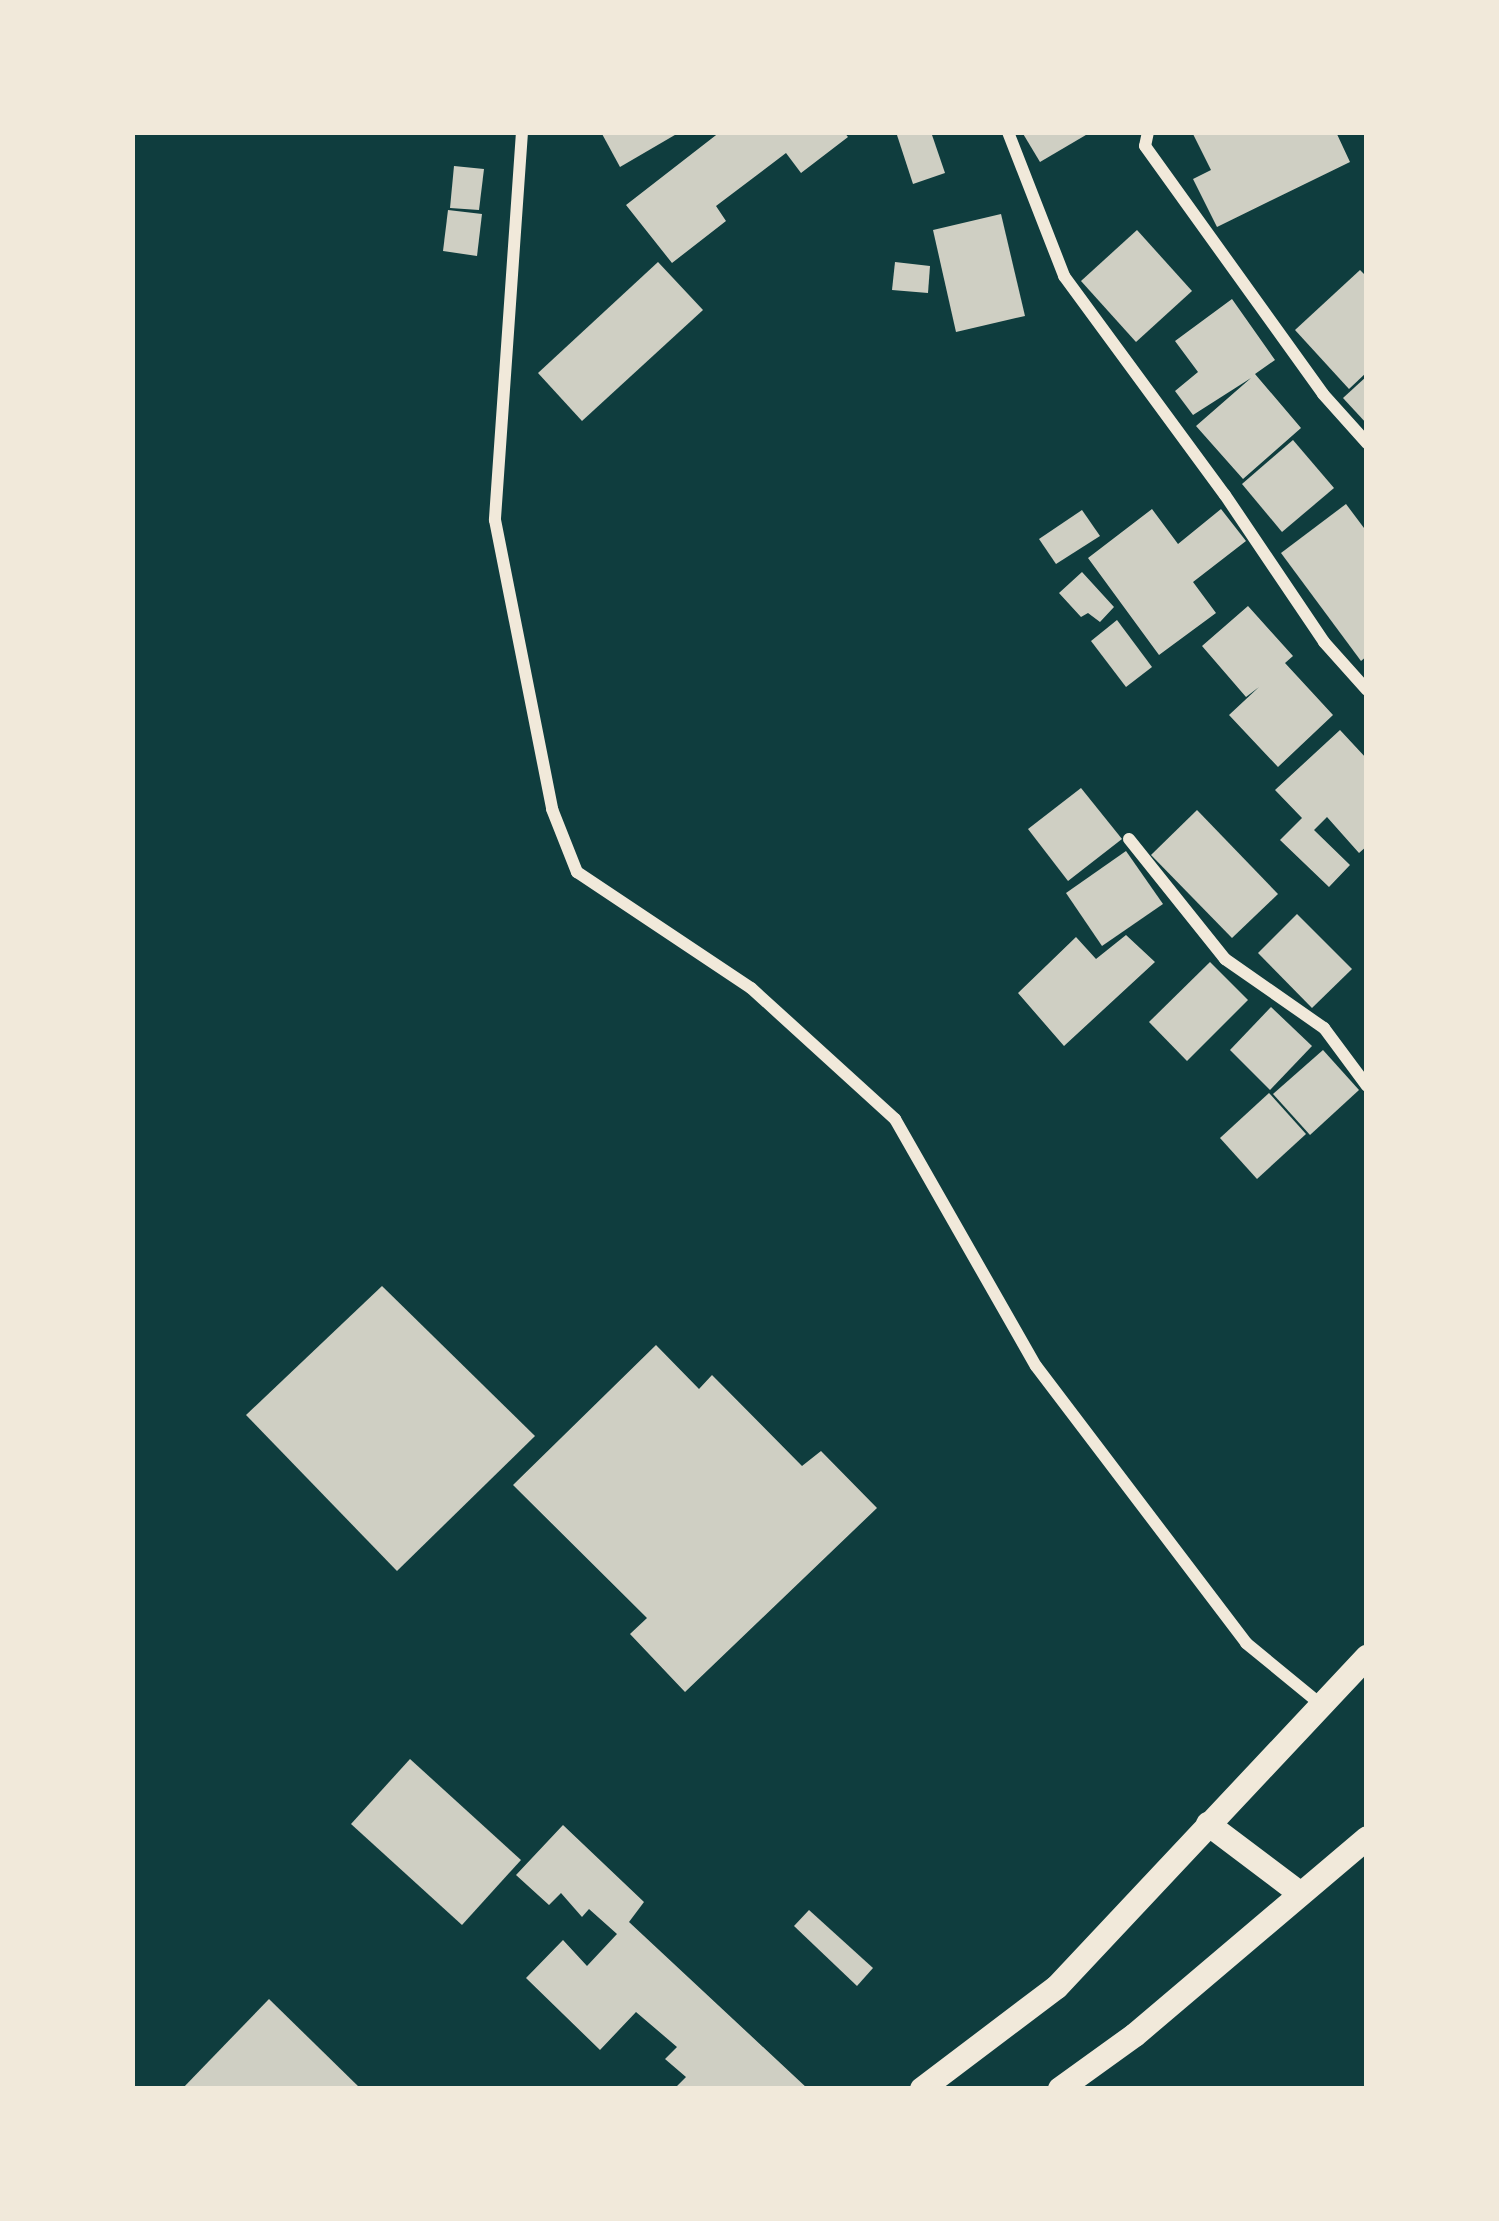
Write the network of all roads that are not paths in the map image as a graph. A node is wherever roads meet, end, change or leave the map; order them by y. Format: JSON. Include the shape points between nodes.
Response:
{"nodes":[{"id":1,"x":523,"y":132,"type":"edge"},
{"id":2,"x":1008,"y":132,"type":"edge"},
{"id":3,"x":1148,"y":132,"type":"edge"},
{"id":4,"x":1367,"y":443,"type":"edge"},
{"id":5,"x":1367,"y":689,"type":"edge"},
{"id":6,"x":1129,"y":838,"type":"dead end"},
{"id":7,"x":1367,"y":1086,"type":"edge"},
{"id":8,"x":1367,"y":1657,"type":"edge"},
{"id":9,"x":1319,"y":1703,"type":"junction"},
{"id":10,"x":1208,"y":1824,"type":"junction"},
{"id":11,"x":1367,"y":1838,"type":"edge"},
{"id":12,"x":1300,"y":1894,"type":"junction"},
{"id":13,"x":922,"y":2089,"type":"edge"},
{"id":14,"x":1060,"y":2089,"type":"edge"}],
"edges":[{"from":1,"to":9,"type":"street","via":[[495,520],[552,809],[577,872],[751,988],[896,1119],[1036,1366],[1246,1643]]},
{"from":2,"to":5,"type":"street","via":[[1064,276],[1324,642]]},
{"from":3,"to":4,"type":"street","via":[[1145,146]]},
{"from":6,"to":7,"type":"street","via":[[1225,959],[1324,1028]]},
{"from":8,"to":9,"type":"main road"},
{"from":9,"to":10,"type":"main road"},
{"from":10,"to":12,"type":"main road"},
{"from":10,"to":13,"type":"main road","via":[[1058,1987]]},
{"from":11,"to":12,"type":"main road"},
{"from":12,"to":14,"type":"main road"}]}
